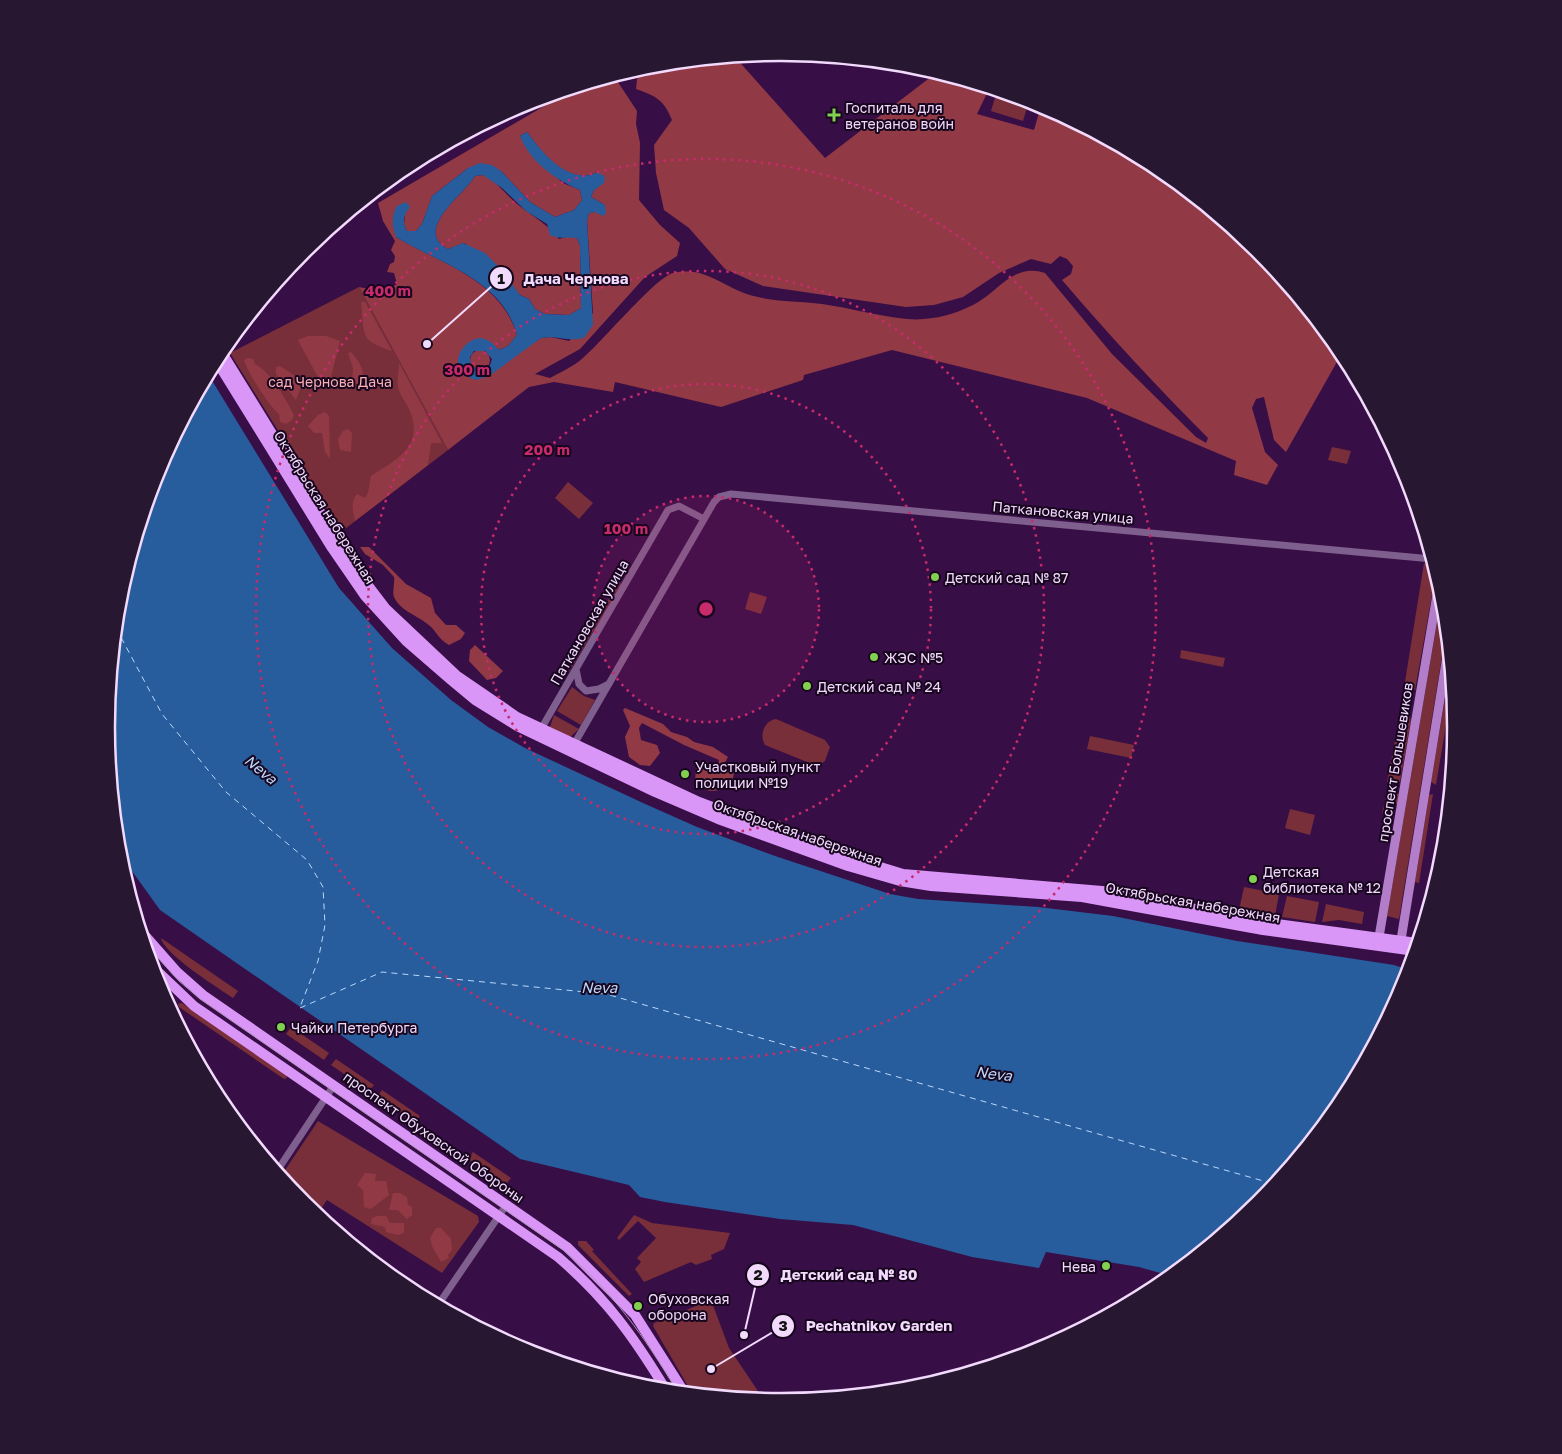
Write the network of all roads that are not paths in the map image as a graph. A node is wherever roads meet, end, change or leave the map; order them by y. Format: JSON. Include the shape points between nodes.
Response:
{"nodes":[{"id":1,"x":226,"y":359,"type":"edge"},
{"id":2,"x":221,"y":367,"type":"edge"},
{"id":3,"x":704,"y":519,"type":"junction"},
{"id":4,"x":1425,"y":558,"type":"edge"},
{"id":5,"x":1435,"y":605,"type":"edge"},
{"id":6,"x":576,"y":669,"type":"junction"},
{"id":7,"x":1444,"y":674,"type":"edge"},
{"id":8,"x":609,"y":684,"type":"junction"},
{"id":9,"x":541,"y":729,"type":"junction"},
{"id":10,"x":572,"y":748,"type":"junction"},
{"id":11,"x":1378,"y":942,"type":"junction"},
{"id":12,"x":152,"y":943,"type":"edge"},
{"id":13,"x":1410,"y":944,"type":"edge"},
{"id":14,"x":1400,"y":945,"type":"junction"},
{"id":15,"x":1408,"y":948,"type":"edge"},
{"id":16,"x":165,"y":978,"type":"edge"},
{"id":17,"x":334,"y":1085,"type":"junction"},
{"id":18,"x":326,"y":1097,"type":"junction"},
{"id":19,"x":280,"y":1166,"type":"edge"},
{"id":20,"x":507,"y":1204,"type":"junction"},
{"id":21,"x":499,"y":1216,"type":"junction"},
{"id":22,"x":441,"y":1300,"type":"edge"},
{"id":23,"x":661,"y":1382,"type":"edge"},
{"id":24,"x":680,"y":1385,"type":"edge"}],
"edges":[{"from":1,"to":9,"type":"main road","name":"Октябрьская набережная","via":[[354,567],[386,609],[474,689],[517,718]]},
{"from":2,"to":10,"type":"main road","name":"Октябрьская набережная","via":[[348,572],[379,613],[406,641],[475,700],[517,726]]},
{"from":3,"to":4,"type":"street","name":"Паткановская улица","via":[[719,497],[732,494]]},
{"from":3,"to":6,"type":"street","name":"Паткановская улица","via":[[679,506],[668,510]]},
{"from":3,"to":8,"type":"street","name":"Паткановская улица"},
{"from":5,"to":11,"type":"main road","name":"проспект Большевиков"},
{"from":6,"to":8,"type":"street","via":[[579,684],[586,691],[599,690]]},
{"from":6,"to":9,"type":"street","name":"Паткановская улица"},
{"from":7,"to":14,"type":"main road"},
{"from":8,"to":10,"type":"street","name":"Паткановская улица"},
{"from":9,"to":10,"type":"main road","name":"Октябрьская набережная"},
{"from":10,"to":11,"type":"main road","name":"Октябрьская набережная","via":[[742,820],[903,874],[1102,891]]},
{"from":11,"to":14,"type":"main road","name":"Октябрьская набережная"},
{"from":12,"to":17,"type":"main road","name":"проспект Обуховской Обороны","via":[[203,995]]},
{"from":13,"to":14,"type":"main road","name":"Октябрьская набережная"},
{"from":14,"to":15,"type":"main road","name":"Октябрьская набережная"},
{"from":16,"to":18,"type":"main road","name":"проспект Обуховской Обороны","via":[[194,1006]]},
{"from":17,"to":18,"type":"street"},
{"from":17,"to":20,"type":"main road","name":"проспект Обуховской Обороны"},
{"from":18,"to":19,"type":"street"},
{"from":18,"to":21,"type":"main road","name":"проспект Обуховской Обороны"},
{"from":20,"to":21,"type":"street"},
{"from":20,"to":24,"type":"main road","name":"проспект Обуховской Обороны","via":[[567,1247],[625,1303]]},
{"from":21,"to":22,"type":"street"},
{"from":21,"to":23,"type":"main road","name":"проспект Обуховской Обороны","via":[[558,1257],[597,1293],[629,1330]]}]}
